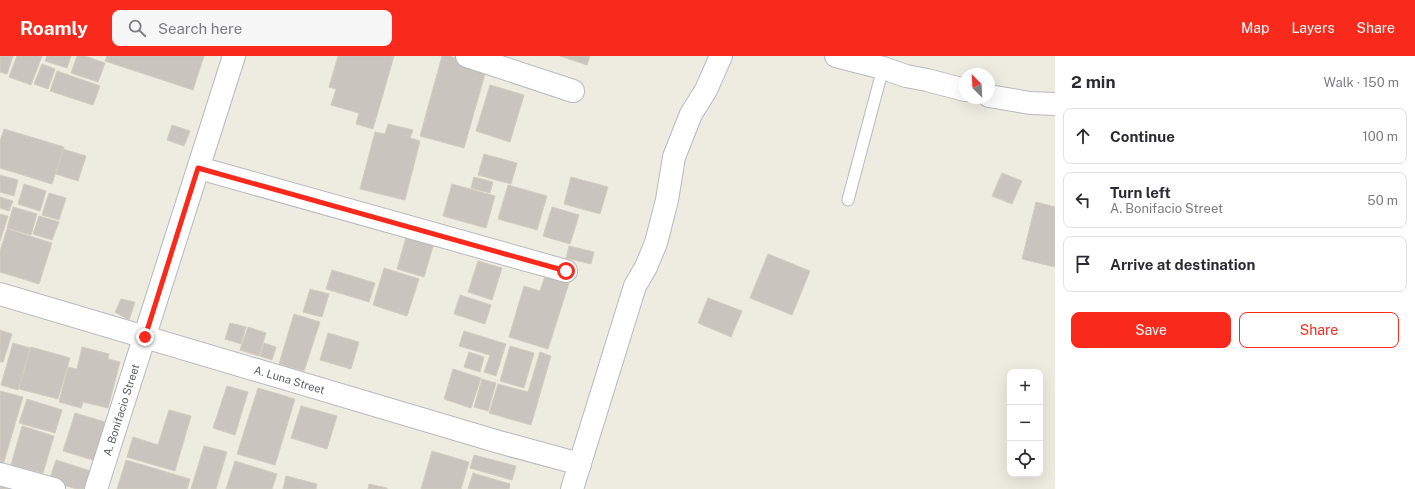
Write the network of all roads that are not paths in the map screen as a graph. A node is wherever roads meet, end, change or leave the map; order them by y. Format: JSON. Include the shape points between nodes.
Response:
{"nodes":[{"id":1,"x":234,"y":56,"type":"edge"},
{"id":2,"x":467,"y":56,"type":"edge"},
{"id":3,"x":721,"y":56,"type":"edge"},
{"id":4,"x":836,"y":56,"type":"edge"},
{"id":5,"x":883,"y":68,"type":"junction"},
{"id":6,"x":959,"y":88,"type":"edge"},
{"id":7,"x":573,"y":91,"type":"dead end"},
{"id":8,"x":995,"y":97,"type":"edge"},
{"id":9,"x":1055,"y":104,"type":"edge"},
{"id":10,"x":198,"y":168,"type":"junction"},
{"id":11,"x":848,"y":200,"type":"dead end"},
{"id":12,"x":566,"y":271,"type":"dead end"},
{"id":13,"x":0,"y":294,"type":"edge"},
{"id":14,"x":145,"y":337,"type":"junction"},
{"id":15,"x":580,"y":464,"type":"junction"},
{"id":16,"x":0,"y":474,"type":"edge"},
{"id":17,"x":54,"y":489,"type":"edge"},
{"id":18,"x":96,"y":489,"type":"edge"},
{"id":19,"x":572,"y":489,"type":"edge"}],
"edges":[{"from":1,"to":10,"type":"street","name":"A. Bonifacio Street"},
{"from":2,"to":7,"type":"street"},
{"from":3,"to":15,"type":"street","via":[[706,90],[691,114],[674,157],[656,243],[635,286]]},
{"from":4,"to":5,"type":"street"},
{"from":5,"to":6,"type":"street"},
{"from":5,"to":11,"type":"lane"},
{"from":8,"to":9,"type":"street"},
{"from":10,"to":12,"type":"street"},
{"from":10,"to":14,"type":"street","name":"A. Bonifacio Street"},
{"from":13,"to":14,"type":"street","name":"A. Luna Street"},
{"from":14,"to":15,"type":"street","name":"A. Luna Street"},
{"from":14,"to":18,"type":"street","name":"A. Bonifacio Street"},
{"from":15,"to":19,"type":"street"},
{"from":16,"to":17,"type":"street"}]}
